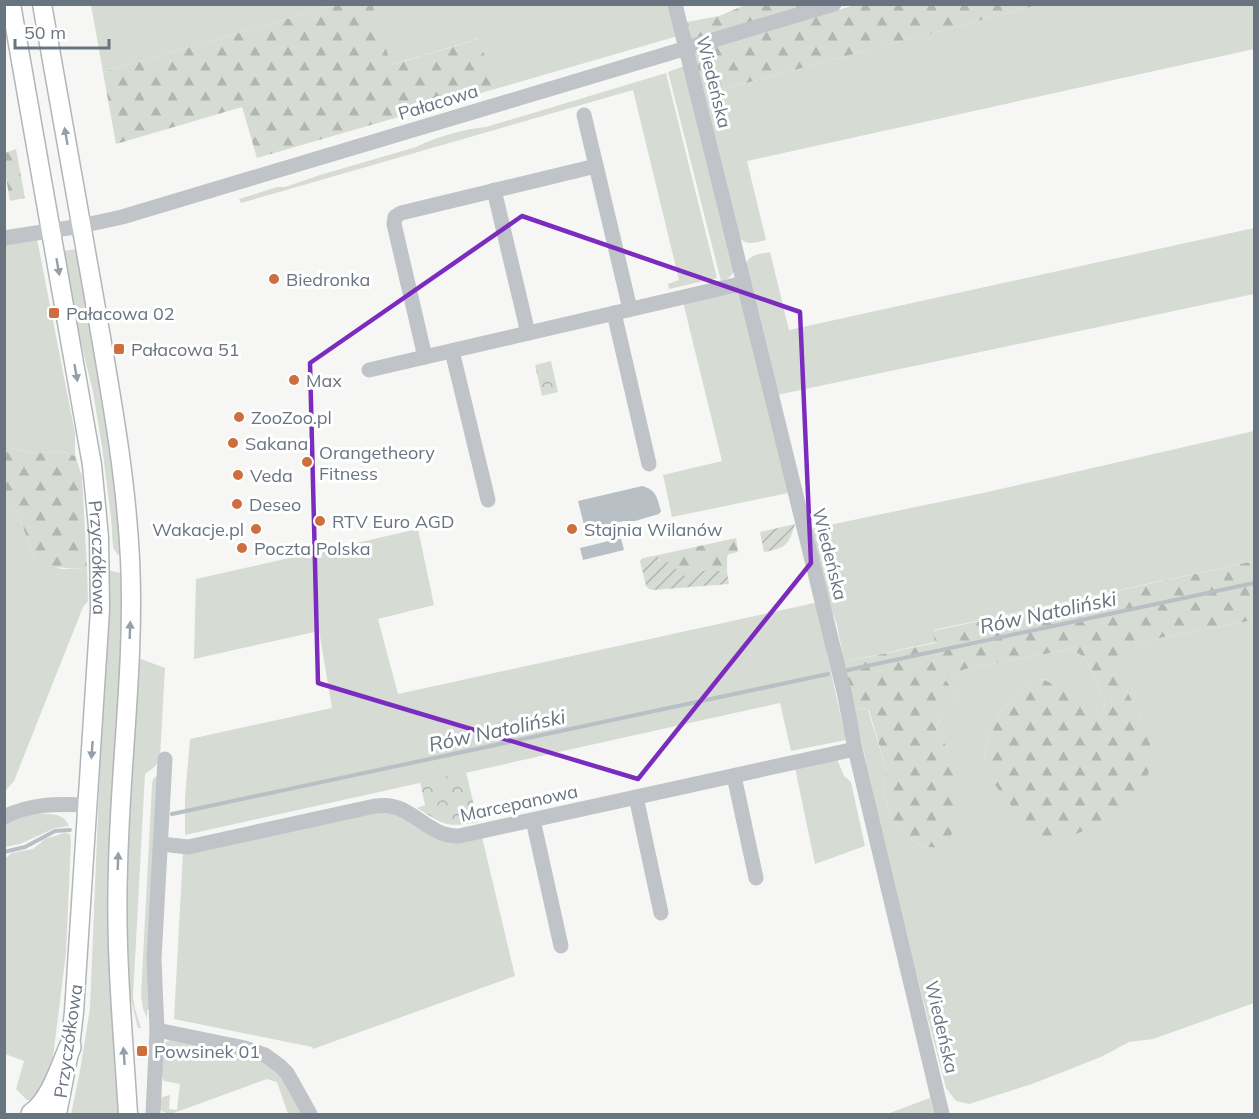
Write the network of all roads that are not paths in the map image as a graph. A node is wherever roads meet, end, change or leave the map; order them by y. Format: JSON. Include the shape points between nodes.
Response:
{"nodes":[{"id":1,"x":11,"y":4,"type":"edge"},
{"id":2,"x":42,"y":4,"type":"edge"},
{"id":3,"x":675,"y":4,"type":"edge"},
{"id":4,"x":834,"y":4,"type":"edge"},
{"id":5,"x":685,"y":49,"type":"junction"},
{"id":6,"x":584,"y":115,"type":"dead end"},
{"id":7,"x":596,"y":166,"type":"junction"},
{"id":8,"x":494,"y":190,"type":"junction"},
{"id":9,"x":81,"y":226,"type":"junction"},
{"id":10,"x":51,"y":231,"type":"junction"},
{"id":11,"x":4,"y":237,"type":"edge"},
{"id":12,"x":744,"y":283,"type":"junction"},
{"id":13,"x":630,"y":309,"type":"junction"},
{"id":14,"x":614,"y":313,"type":"junction"},
{"id":15,"x":528,"y":333,"type":"junction"},
{"id":16,"x":452,"y":351,"type":"junction"},
{"id":17,"x":425,"y":357,"type":"junction"},
{"id":18,"x":369,"y":370,"type":"dead end"},
{"id":19,"x":649,"y":464,"type":"dead end"},
{"id":20,"x":488,"y":500,"type":"dead end"},
{"id":21,"x":99,"y":537,"type":"junction"},
{"id":22,"x":130,"y":563,"type":"junction"},
{"id":23,"x":855,"y":749,"type":"junction"},
{"id":24,"x":165,"y":759,"type":"dead end"},
{"id":25,"x":734,"y":776,"type":"junction"},
{"id":26,"x":636,"y":797,"type":"junction"},
{"id":27,"x":88,"y":805,"type":"junction"},
{"id":28,"x":4,"y":817,"type":"edge"},
{"id":29,"x":533,"y":820,"type":"junction"},
{"id":30,"x":160,"y":844,"type":"junction"},
{"id":31,"x":756,"y":878,"type":"dead end"},
{"id":32,"x":661,"y":913,"type":"dead end"},
{"id":33,"x":561,"y":946,"type":"dead end"},
{"id":34,"x":157,"y":1030,"type":"junction"},
{"id":35,"x":70,"y":1047,"type":"junction"},
{"id":36,"x":32,"y":1114,"type":"edge"},
{"id":37,"x":57,"y":1114,"type":"edge"},
{"id":38,"x":128,"y":1114,"type":"edge"},
{"id":39,"x":153,"y":1114,"type":"edge"},
{"id":40,"x":310,"y":1114,"type":"edge"},
{"id":41,"x":942,"y":1114,"type":"edge"}],
"edges":[{"from":1,"to":10,"type":"main road","name":"Przyczółkowa"},
{"from":9,"to":2,"type":"main road","name":"Przyczółkowa","one_way":true},
{"from":3,"to":5,"type":"street","name":"Wiedeńska"},
{"from":4,"to":5,"type":"street","name":"Pałacowa"},
{"from":5,"to":9,"type":"street","name":"Pałacowa"},
{"from":5,"to":12,"type":"street","name":"Wiedeńska"},
{"from":6,"to":7,"type":"street"},
{"from":7,"to":8,"type":"street"},
{"from":7,"to":13,"type":"street"},
{"from":8,"to":15,"type":"street"},
{"from":8,"to":17,"type":"street","via":[[401,213],[394,221]]},
{"from":9,"to":10,"type":"street","name":"Pałacowa"},
{"from":9,"to":22,"type":"main road","name":"Przyczółkowa","via":[[120,451]]},
{"from":10,"to":11,"type":"street","name":"Pałacowa"},
{"from":10,"to":21,"type":"main road","name":"Przyczółkowa","one_way":true,"via":[[92,465]]},
{"from":12,"to":13,"type":"street"},
{"from":12,"to":23,"type":"street","name":"Wiedeńska"},
{"from":13,"to":14,"type":"street"},
{"from":14,"to":15,"type":"street"},
{"from":14,"to":19,"type":"street"},
{"from":15,"to":16,"type":"street"},
{"from":16,"to":17,"type":"street"},
{"from":16,"to":20,"type":"street"},
{"from":17,"to":18,"type":"street"},
{"from":21,"to":22,"type":"main road","via":[[107,557]]},
{"from":21,"to":27,"type":"main road","name":"Przyczółkowa","one_way":true,"via":[[100,610]]},
{"from":38,"to":22,"type":"main road","name":"Przyczółkowa","one_way":true,"via":[[117,889],[128,707]]},
{"from":23,"to":25,"type":"street","name":"Marcepanowa"},
{"from":23,"to":41,"type":"street","name":"Wiedeńska"},
{"from":24,"to":30,"type":"street"},
{"from":25,"to":26,"type":"street","name":"Marcepanowa"},
{"from":25,"to":31,"type":"street"},
{"from":26,"to":29,"type":"street","name":"Marcepanowa"},
{"from":26,"to":32,"type":"street"},
{"from":27,"to":28,"type":"street","via":[[39,806]]},
{"from":27,"to":35,"type":"main road","name":"Przyczółkowa"},
{"from":29,"to":30,"type":"street","name":"Marcepanowa","via":[[449,836],[403,810],[375,806],[188,847]]},
{"from":29,"to":33,"type":"street"},
{"from":30,"to":34,"type":"street","via":[[154,967]]},
{"from":34,"to":39,"type":"street"},
{"from":34,"to":40,"type":"street","via":[[265,1055],[287,1073]]},
{"from":35,"to":36,"type":"highway","via":[[50,1093]]},
{"from":35,"to":37,"type":"main road","name":"Przyczółkowa"}]}
